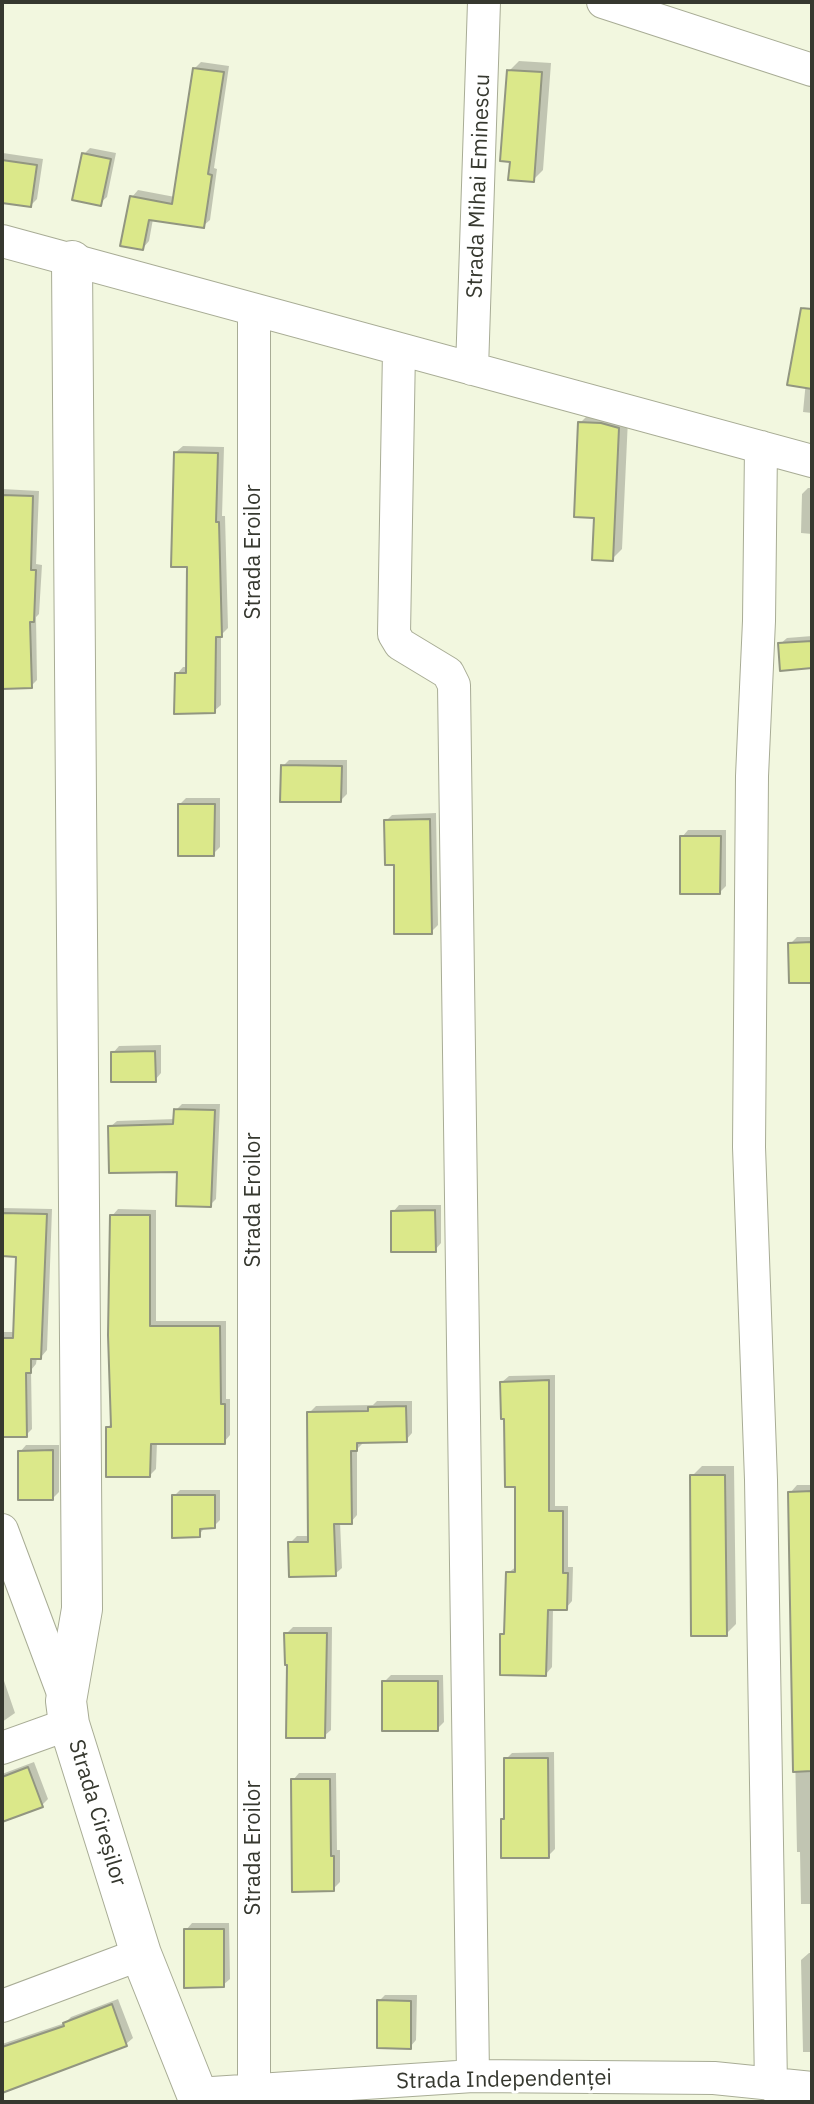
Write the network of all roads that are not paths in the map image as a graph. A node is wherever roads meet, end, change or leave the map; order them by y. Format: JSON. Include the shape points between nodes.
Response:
{"nodes":[{"id":1,"x":484,"y":2,"type":"edge"},
{"id":2,"x":603,"y":2,"type":"edge"},
{"id":3,"x":812,"y":70,"type":"edge"},
{"id":4,"x":2,"y":241,"type":"edge"},
{"id":5,"x":72,"y":261,"type":"junction"},
{"id":6,"x":254,"y":311,"type":"junction"},
{"id":7,"x":399,"y":350,"type":"junction"},
{"id":8,"x":472,"y":369,"type":"junction"},
{"id":9,"x":761,"y":447,"type":"junction"},
{"id":10,"x":812,"y":461,"type":"edge"},
{"id":11,"x":2,"y":1530,"type":"edge"},
{"id":12,"x":68,"y":1712,"type":"junction"},
{"id":13,"x":2,"y":1748,"type":"edge"},
{"id":14,"x":141,"y":1954,"type":"junction"},
{"id":15,"x":2,"y":2006,"type":"edge"},
{"id":16,"x":473,"y":2076,"type":"junction"},
{"id":17,"x":771,"y":2085,"type":"junction"},
{"id":18,"x":812,"y":2088,"type":"edge"},
{"id":19,"x":254,"y":2090,"type":"junction"},
{"id":20,"x":531,"y":2090,"type":"edge"},
{"id":21,"x":716,"y":2090,"type":"edge"},
{"id":22,"x":198,"y":2098,"type":"edge"}],
"edges":[{"from":1,"to":8,"type":"street","name":"Strada Mihai Eminescu"},
{"from":2,"to":3,"type":"street"},
{"from":4,"to":5,"type":"street"},
{"from":5,"to":6,"type":"street"},
{"from":5,"to":12,"type":"street","via":[[82,1609]]},
{"from":6,"to":7,"type":"street"},
{"from":6,"to":19,"type":"street","name":"Strada Eroilor"},
{"from":7,"to":8,"type":"street"},
{"from":7,"to":16,"type":"street","via":[[394,634],[400,644],[448,673],[454,685]]},
{"from":8,"to":9,"type":"street"},
{"from":9,"to":10,"type":"street"},
{"from":9,"to":17,"type":"street","via":[[749,1147]]},
{"from":11,"to":12,"type":"street","name":"Strada Cireșilor"},
{"from":12,"to":13,"type":"street"},
{"from":12,"to":14,"type":"street","name":"Strada Cireșilor"},
{"from":14,"to":15,"type":"street"},
{"from":14,"to":22,"type":"street","name":"Strada Cireșilor"},
{"from":16,"to":19,"type":"street","name":"Strada Independenței"},
{"from":16,"to":20,"type":"street","name":"Strada Independenței"},
{"from":17,"to":18,"type":"street","name":"Strada Independenței"},
{"from":17,"to":21,"type":"street","name":"Strada Independenței"},
{"from":19,"to":22,"type":"street","name":"Strada Independenței"},
{"from":20,"to":21,"type":"street","name":"Strada Independenței"}]}
